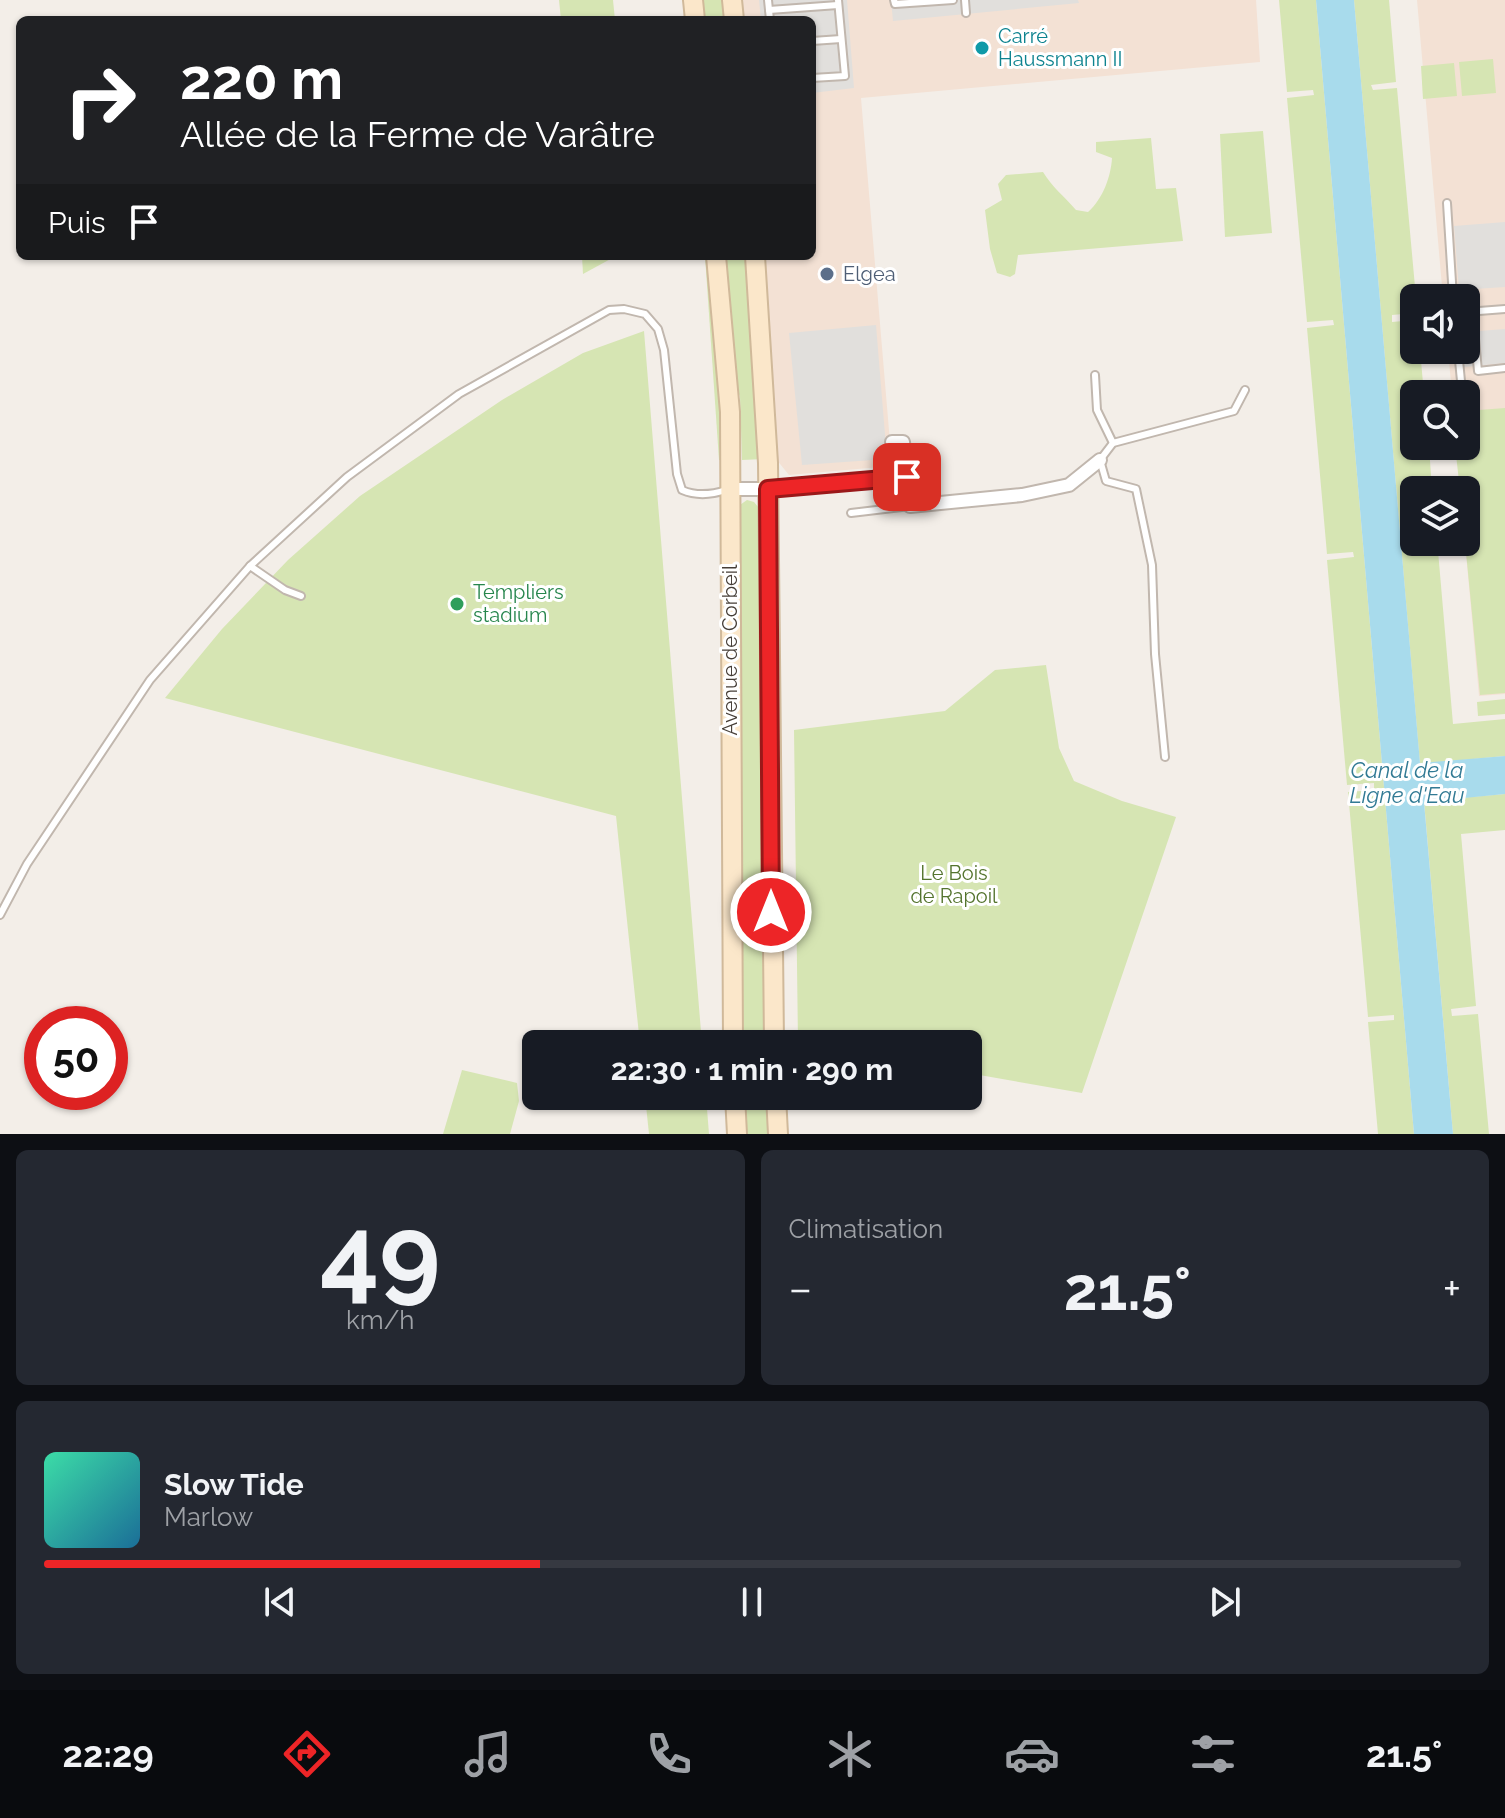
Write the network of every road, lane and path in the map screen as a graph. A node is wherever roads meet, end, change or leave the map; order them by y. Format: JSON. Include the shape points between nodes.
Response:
{"nodes":[{"id":1,"x":768,"y":0,"type":"edge"},
{"id":2,"x":894,"y":0,"type":"edge"},
{"id":3,"x":953,"y":0,"type":"edge"},
{"id":4,"x":965,"y":0,"type":"edge"},
{"id":5,"x":838,"y":3,"type":"edge"},
{"id":6,"x":769,"y":10,"type":"junction"},
{"id":7,"x":966,"y":13,"type":"dead end"},
{"id":8,"x":770,"y":16,"type":"edge"},
{"id":9,"x":841,"y":39,"type":"junction"},
{"id":10,"x":816,"y":41,"type":"edge"},
{"id":11,"x":816,"y":78,"type":"edge"},
{"id":12,"x":1447,"y":203,"type":"dead end"},
{"id":13,"x":716,"y":260,"type":"edge"},
{"id":14,"x":755,"y":260,"type":"edge"},
{"id":15,"x":1452,"y":284,"type":"edge"},
{"id":16,"x":1505,"y":309,"type":"edge"},
{"id":17,"x":1480,"y":311,"type":"edge"},
{"id":18,"x":1477,"y":364,"type":"edge"},
{"id":19,"x":1505,"y":368,"type":"edge"},
{"id":20,"x":1095,"y":375,"type":"dead end"},
{"id":21,"x":1245,"y":390,"type":"dead end"},
{"id":22,"x":892,"y":442,"type":"dead end"},
{"id":23,"x":1113,"y":443,"type":"junction"},
{"id":24,"x":1100,"y":460,"type":"junction"},
{"id":25,"x":907,"y":477,"type":"junction"},
{"id":26,"x":730,"y":489,"type":"junction"},
{"id":27,"x":768,"y":489,"type":"junction"},
{"id":28,"x":910,"y":506,"type":"junction"},
{"id":29,"x":851,"y":513,"type":"dead end"},
{"id":30,"x":250,"y":566,"type":"junction"},
{"id":31,"x":301,"y":596,"type":"dead end"},
{"id":32,"x":1165,"y":757,"type":"dead end"},
{"id":33,"x":0,"y":915,"type":"edge"},
{"id":34,"x":733,"y":1030,"type":"edge"},
{"id":35,"x":774,"y":1030,"type":"edge"},
{"id":36,"x":736,"y":1110,"type":"edge"},
{"id":37,"x":777,"y":1110,"type":"edge"},
{"id":38,"x":737,"y":1134,"type":"edge"},
{"id":39,"x":778,"y":1134,"type":"edge"}],
"edges":[{"from":1,"to":6,"type":"lane"},
{"from":2,"to":3,"type":"lane"},
{"from":4,"to":7,"type":"lane"},
{"from":5,"to":6,"type":"lane"},
{"from":5,"to":9,"type":"lane"},
{"from":6,"to":8,"type":"lane"},
{"from":9,"to":10,"type":"lane"},
{"from":9,"to":11,"type":"lane","via":[[845,76]]},
{"from":12,"to":15,"type":"lane"},
{"from":13,"to":26,"type":"main road","name":"Avenue de Corbeil","via":[[730,412]]},
{"from":14,"to":27,"type":"main road","name":"Avenue de Corbeil"},
{"from":16,"to":17,"type":"lane"},
{"from":18,"to":19,"type":"lane","via":[[1478,371]]},
{"from":20,"to":23,"type":"lane","via":[[1097,410]]},
{"from":21,"to":23,"type":"lane","via":[[1234,411]]},
{"from":22,"to":25,"type":"street","via":[[903,442]]},
{"from":23,"to":24,"type":"lane"},
{"from":24,"to":28,"type":"street","via":[[1069,485]]},
{"from":24,"to":32,"type":"lane","via":[[1106,481],[1136,489],[1152,565]]},
{"from":25,"to":27,"type":"street"},
{"from":25,"to":28,"type":"street"},
{"from":26,"to":27,"type":"street"},
{"from":26,"to":30,"type":"lane","via":[[713,494],[682,490],[658,329],[645,314],[609,310],[459,394],[347,477]]},
{"from":26,"to":34,"type":"main road","name":"Avenue de Corbeil"},
{"from":27,"to":35,"type":"main road","name":"Avenue de Corbeil"},
{"from":28,"to":29,"type":"lane"},
{"from":30,"to":31,"type":"lane"},
{"from":30,"to":33,"type":"lane","via":[[150,680],[27,864]]},
{"from":36,"to":38,"type":"main road"},
{"from":37,"to":39,"type":"main road"}]}
